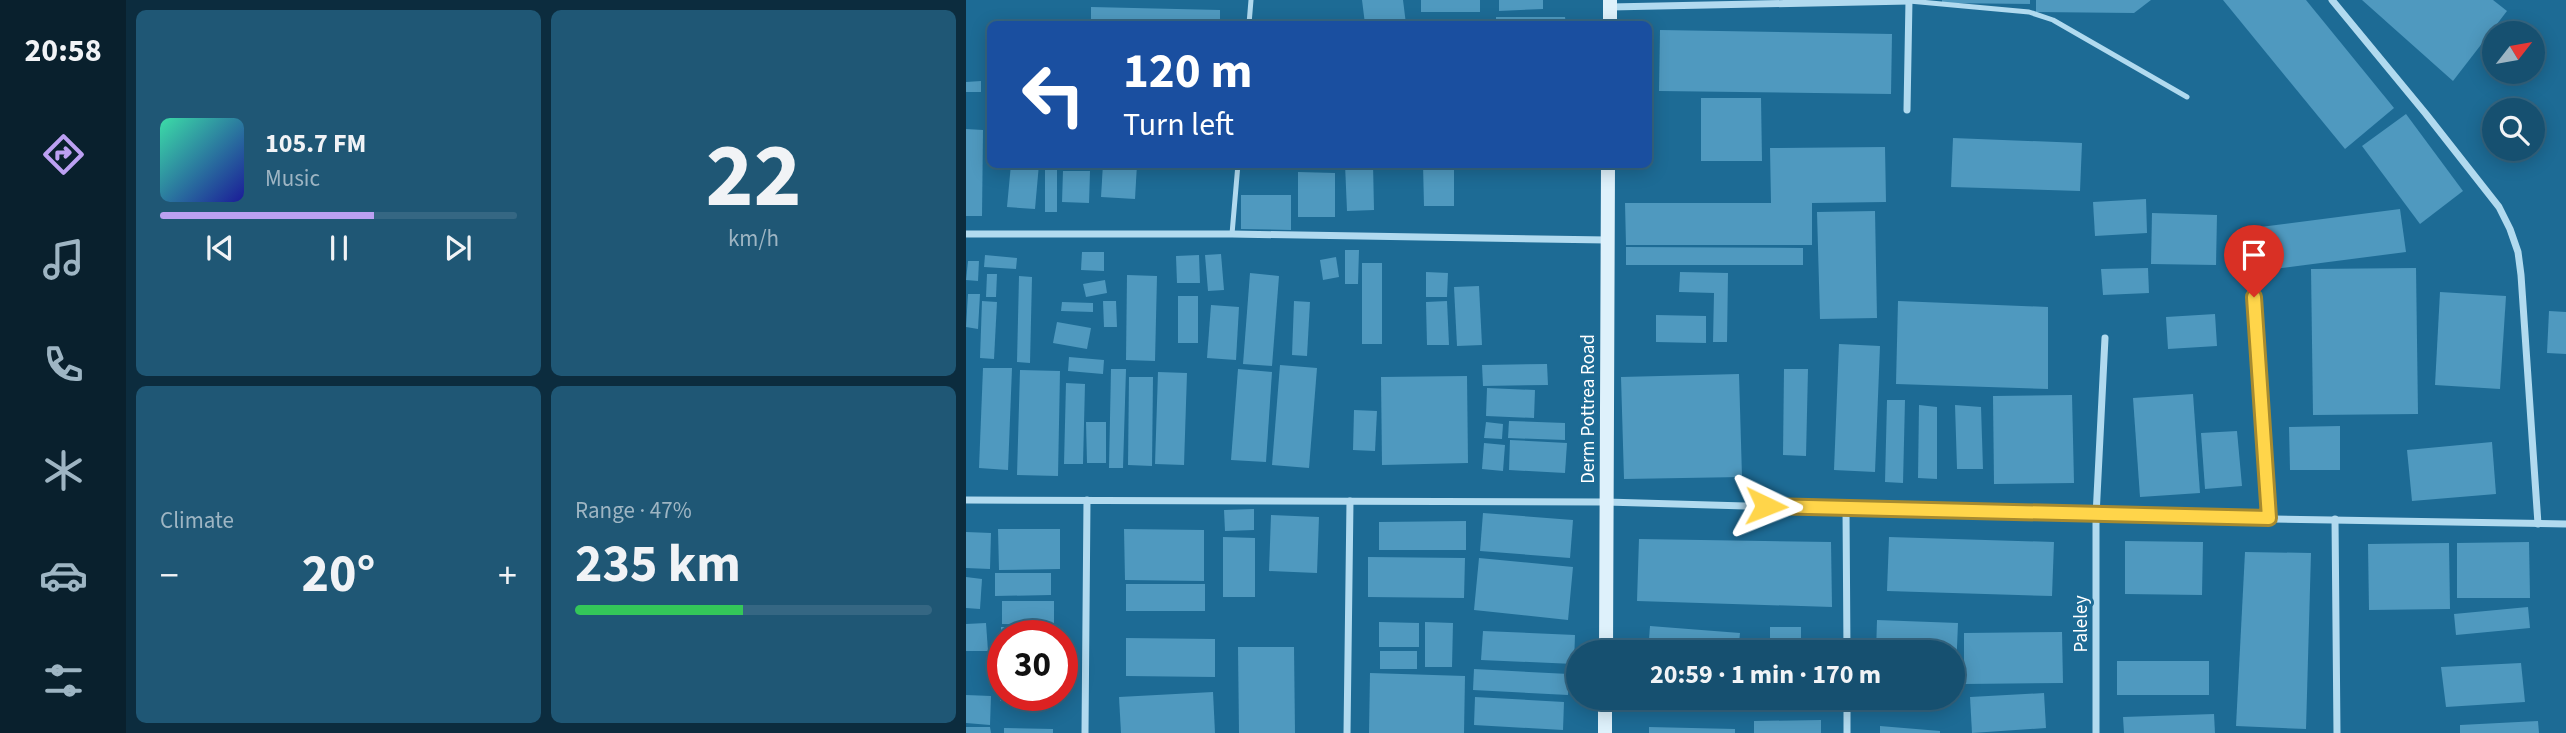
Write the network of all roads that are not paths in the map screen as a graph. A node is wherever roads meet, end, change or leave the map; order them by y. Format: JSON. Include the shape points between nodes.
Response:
{"nodes":[{"id":1,"x":1251,"y":0,"type":"edge"},
{"id":2,"x":2332,"y":0,"type":"edge"},
{"id":3,"x":1909,"y":1,"type":"edge"},
{"id":4,"x":1610,"y":4,"type":"edge"},
{"id":5,"x":1249,"y":21,"type":"edge"},
{"id":6,"x":2187,"y":97,"type":"dead end"},
{"id":7,"x":1907,"y":110,"type":"dead end"},
{"id":8,"x":1238,"y":168,"type":"edge"},
{"id":9,"x":1608,"y":168,"type":"edge"},
{"id":10,"x":966,"y":234,"type":"edge"},
{"id":11,"x":1232,"y":234,"type":"junction"},
{"id":12,"x":1607,"y":240,"type":"junction"},
{"id":13,"x":2254,"y":297,"type":"dead end"},
{"id":14,"x":2105,"y":338,"type":"dead end"},
{"id":15,"x":966,"y":500,"type":"edge"},
{"id":16,"x":1087,"y":500,"type":"junction"},
{"id":17,"x":1350,"y":501,"type":"junction"},
{"id":18,"x":1606,"y":502,"type":"junction"},
{"id":19,"x":1846,"y":509,"type":"junction"},
{"id":20,"x":2096,"y":516,"type":"junction"},
{"id":21,"x":2269,"y":518,"type":"junction"},
{"id":22,"x":2335,"y":519,"type":"junction"},
{"id":23,"x":2538,"y":524,"type":"junction"},
{"id":24,"x":2566,"y":524,"type":"edge"},
{"id":25,"x":1606,"y":640,"type":"edge"},
{"id":26,"x":1847,"y":640,"type":"edge"},
{"id":27,"x":1605,"y":710,"type":"edge"},
{"id":28,"x":1847,"y":710,"type":"edge"},
{"id":29,"x":1085,"y":733,"type":"edge"},
{"id":30,"x":1347,"y":733,"type":"edge"},
{"id":31,"x":1605,"y":733,"type":"edge"},
{"id":32,"x":1847,"y":733,"type":"edge"},
{"id":33,"x":2096,"y":733,"type":"edge"},
{"id":34,"x":2337,"y":733,"type":"edge"}],
"edges":[{"from":1,"to":5,"type":"lane"},
{"from":2,"to":23,"type":"street","via":[[2434,124],[2510,229],[2521,275]]},
{"from":3,"to":4,"type":"street"},
{"from":3,"to":6,"type":"lane","via":[[2029,12],[2053,20]]},
{"from":3,"to":7,"type":"street"},
{"from":8,"to":11,"type":"lane"},
{"from":9,"to":12,"type":"street","name":"Derm Pottrea Road"},
{"from":10,"to":11,"type":"street"},
{"from":11,"to":12,"type":"street"},
{"from":12,"to":18,"type":"street","name":"Derm Pottrea Road"},
{"from":13,"to":21,"type":"lane"},
{"from":14,"to":20,"type":"street","name":"Paleley"},
{"from":15,"to":16,"type":"street"},
{"from":16,"to":17,"type":"street"},
{"from":16,"to":29,"type":"street"},
{"from":17,"to":18,"type":"street"},
{"from":17,"to":30,"type":"street"},
{"from":18,"to":19,"type":"street"},
{"from":18,"to":25,"type":"street","name":"Derm Pottrea Road"},
{"from":19,"to":20,"type":"street"},
{"from":19,"to":26,"type":"street"},
{"from":20,"to":21,"type":"street"},
{"from":20,"to":33,"type":"street","name":"Paleley"},
{"from":21,"to":22,"type":"street"},
{"from":22,"to":23,"type":"street"},
{"from":22,"to":34,"type":"street"},
{"from":23,"to":24,"type":"street"},
{"from":27,"to":31,"type":"street"},
{"from":28,"to":32,"type":"street"}]}
